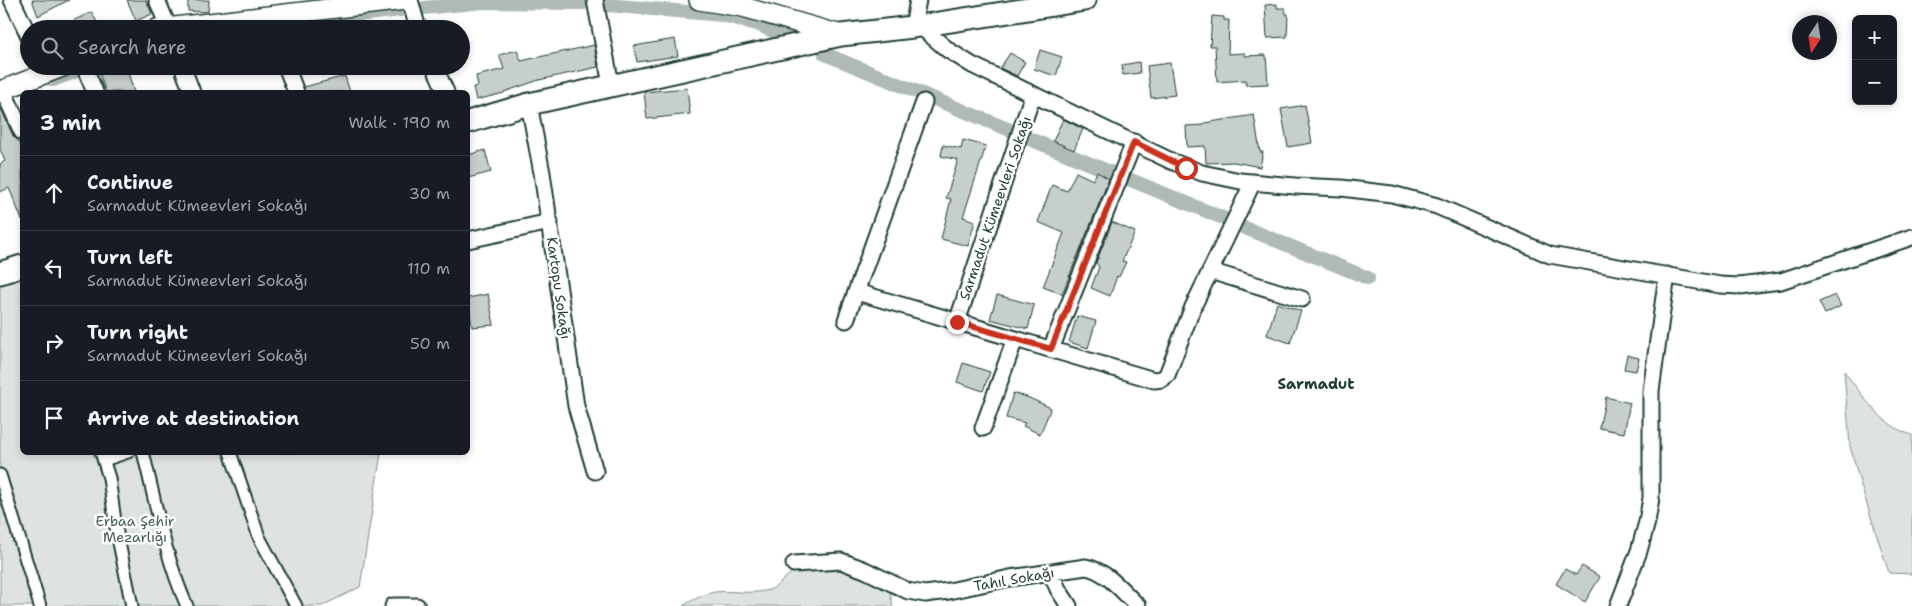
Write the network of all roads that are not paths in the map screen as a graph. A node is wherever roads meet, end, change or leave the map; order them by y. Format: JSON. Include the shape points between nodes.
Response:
{"nodes":[{"id":1,"x":12,"y":0,"type":"edge"},
{"id":2,"x":158,"y":0,"type":"edge"},
{"id":3,"x":170,"y":0,"type":"edge"},
{"id":4,"x":405,"y":0,"type":"edge"},
{"id":5,"x":410,"y":0,"type":"edge"},
{"id":6,"x":595,"y":0,"type":"edge"},
{"id":7,"x":699,"y":0,"type":"edge"},
{"id":8,"x":918,"y":0,"type":"edge"},
{"id":9,"x":1085,"y":0,"type":"edge"},
{"id":10,"x":21,"y":20,"type":"edge"},
{"id":11,"x":163,"y":20,"type":"edge"},
{"id":12,"x":166,"y":20,"type":"edge"},
{"id":13,"x":286,"y":20,"type":"edge"},
{"id":14,"x":416,"y":20,"type":"edge"},
{"id":15,"x":917,"y":26,"type":"junction"},
{"id":16,"x":842,"y":35,"type":"junction"},
{"id":17,"x":33,"y":75,"type":"edge"},
{"id":18,"x":88,"y":75,"type":"edge"},
{"id":19,"x":185,"y":75,"type":"edge"},
{"id":20,"x":289,"y":75,"type":"edge"},
{"id":21,"x":438,"y":75,"type":"edge"},
{"id":22,"x":611,"y":85,"type":"junction"},
{"id":23,"x":1,"y":90,"type":"edge"},
{"id":24,"x":94,"y":90,"type":"edge"},
{"id":25,"x":191,"y":90,"type":"edge"},
{"id":26,"x":295,"y":90,"type":"edge"},
{"id":27,"x":445,"y":90,"type":"edge"},
{"id":28,"x":1033,"y":94,"type":"junction"},
{"id":29,"x":924,"y":102,"type":"dead end"},
{"id":30,"x":529,"y":104,"type":"junction"},
{"id":31,"x":470,"y":121,"type":"edge"},
{"id":32,"x":20,"y":128,"type":"edge"},
{"id":33,"x":1134,"y":142,"type":"junction"},
{"id":34,"x":1252,"y":182,"type":"junction"},
{"id":35,"x":550,"y":222,"type":"junction"},
{"id":36,"x":1912,"y":237,"type":"edge"},
{"id":37,"x":470,"y":240,"type":"edge"},
{"id":38,"x":20,"y":267,"type":"edge"},
{"id":39,"x":1210,"y":271,"type":"junction"},
{"id":40,"x":0,"y":273,"type":"edge"},
{"id":41,"x":1667,"y":276,"type":"junction"},
{"id":42,"x":856,"y":292,"type":"junction"},
{"id":43,"x":1302,"y":299,"type":"dead end"},
{"id":44,"x":846,"y":320,"type":"dead end"},
{"id":45,"x":957,"y":322,"type":"junction"},
{"id":46,"x":1015,"y":339,"type":"junction"},
{"id":47,"x":1051,"y":349,"type":"junction"},
{"id":48,"x":982,"y":428,"type":"dead end"},
{"id":49,"x":144,"y":455,"type":"edge"},
{"id":50,"x":231,"y":455,"type":"edge"},
{"id":51,"x":103,"y":456,"type":"edge"},
{"id":52,"x":595,"y":471,"type":"dead end"},
{"id":53,"x":0,"y":475,"type":"edge"},
{"id":54,"x":794,"y":564,"type":"dead end"},
{"id":55,"x":1051,"y":573,"type":"junction"},
{"id":56,"x":40,"y":606,"type":"edge"},
{"id":57,"x":132,"y":606,"type":"edge"},
{"id":58,"x":187,"y":606,"type":"edge"},
{"id":59,"x":296,"y":606,"type":"edge"},
{"id":60,"x":393,"y":606,"type":"edge"},
{"id":61,"x":417,"y":606,"type":"edge"},
{"id":62,"x":1069,"y":606,"type":"edge"},
{"id":63,"x":1138,"y":606,"type":"edge"},
{"id":64,"x":1618,"y":606,"type":"edge"}],
"edges":[{"from":1,"to":10,"type":"street"},
{"from":2,"to":11,"type":"street"},
{"from":3,"to":12,"type":"street"},
{"from":4,"to":13,"type":"street"},
{"from":5,"to":14,"type":"street"},
{"from":6,"to":22,"type":"street"},
{"from":7,"to":16,"type":"street","via":[[744,7]]},
{"from":8,"to":15,"type":"street"},
{"from":9,"to":15,"type":"main road"},
{"from":15,"to":16,"type":"main road"},
{"from":15,"to":28,"type":"street","via":[[972,65]]},
{"from":16,"to":22,"type":"main road"},
{"from":17,"to":23,"type":"street"},
{"from":18,"to":24,"type":"street"},
{"from":19,"to":25,"type":"street"},
{"from":20,"to":26,"type":"street"},
{"from":21,"to":27,"type":"street"},
{"from":22,"to":30,"type":"main road"},
{"from":23,"to":32,"type":"street"},
{"from":28,"to":33,"type":"street"},
{"from":28,"to":45,"type":"street","name":"Sarmadut Kümeevleri Sokağı"},
{"from":29,"to":42,"type":"street"},
{"from":30,"to":31,"type":"main road"},
{"from":30,"to":35,"type":"street","name":"Kartopu Sokağı"},
{"from":33,"to":34,"type":"street","via":[[1202,174]]},
{"from":33,"to":47,"type":"street"},
{"from":34,"to":39,"type":"street"},
{"from":34,"to":41,"type":"street","via":[[1392,194],[1437,206],[1550,254]]},
{"from":35,"to":37,"type":"street"},
{"from":35,"to":52,"type":"street","name":"Kartopu Sokağı","via":[[576,406]]},
{"from":36,"to":41,"type":"street","via":[[1781,281],[1757,285],[1720,285]]},
{"from":38,"to":40,"type":"main road"},
{"from":39,"to":43,"type":"street"},
{"from":39,"to":47,"type":"street","via":[[1167,375],[1162,379],[1154,380]]},
{"from":41,"to":64,"type":"street","via":[[1651,391],[1652,498],[1642,541]]},
{"from":42,"to":44,"type":"street"},
{"from":42,"to":45,"type":"street"},
{"from":45,"to":46,"type":"street"},
{"from":46,"to":47,"type":"street"},
{"from":46,"to":48,"type":"street"},
{"from":49,"to":58,"type":"street","via":[[166,547]]},
{"from":50,"to":59,"type":"street","via":[[259,537]]},
{"from":51,"to":57,"type":"street"},
{"from":53,"to":56,"type":"street"},
{"from":54,"to":55,"type":"street","name":"Tahıl Sokağı","via":[[841,561],[908,591],[925,594]]},
{"from":55,"to":62,"type":"street"},
{"from":55,"to":63,"type":"street","name":"Tahıl Sokağı","via":[[1086,567],[1094,569],[1104,574]]},
{"from":60,"to":61,"type":"street"}]}
